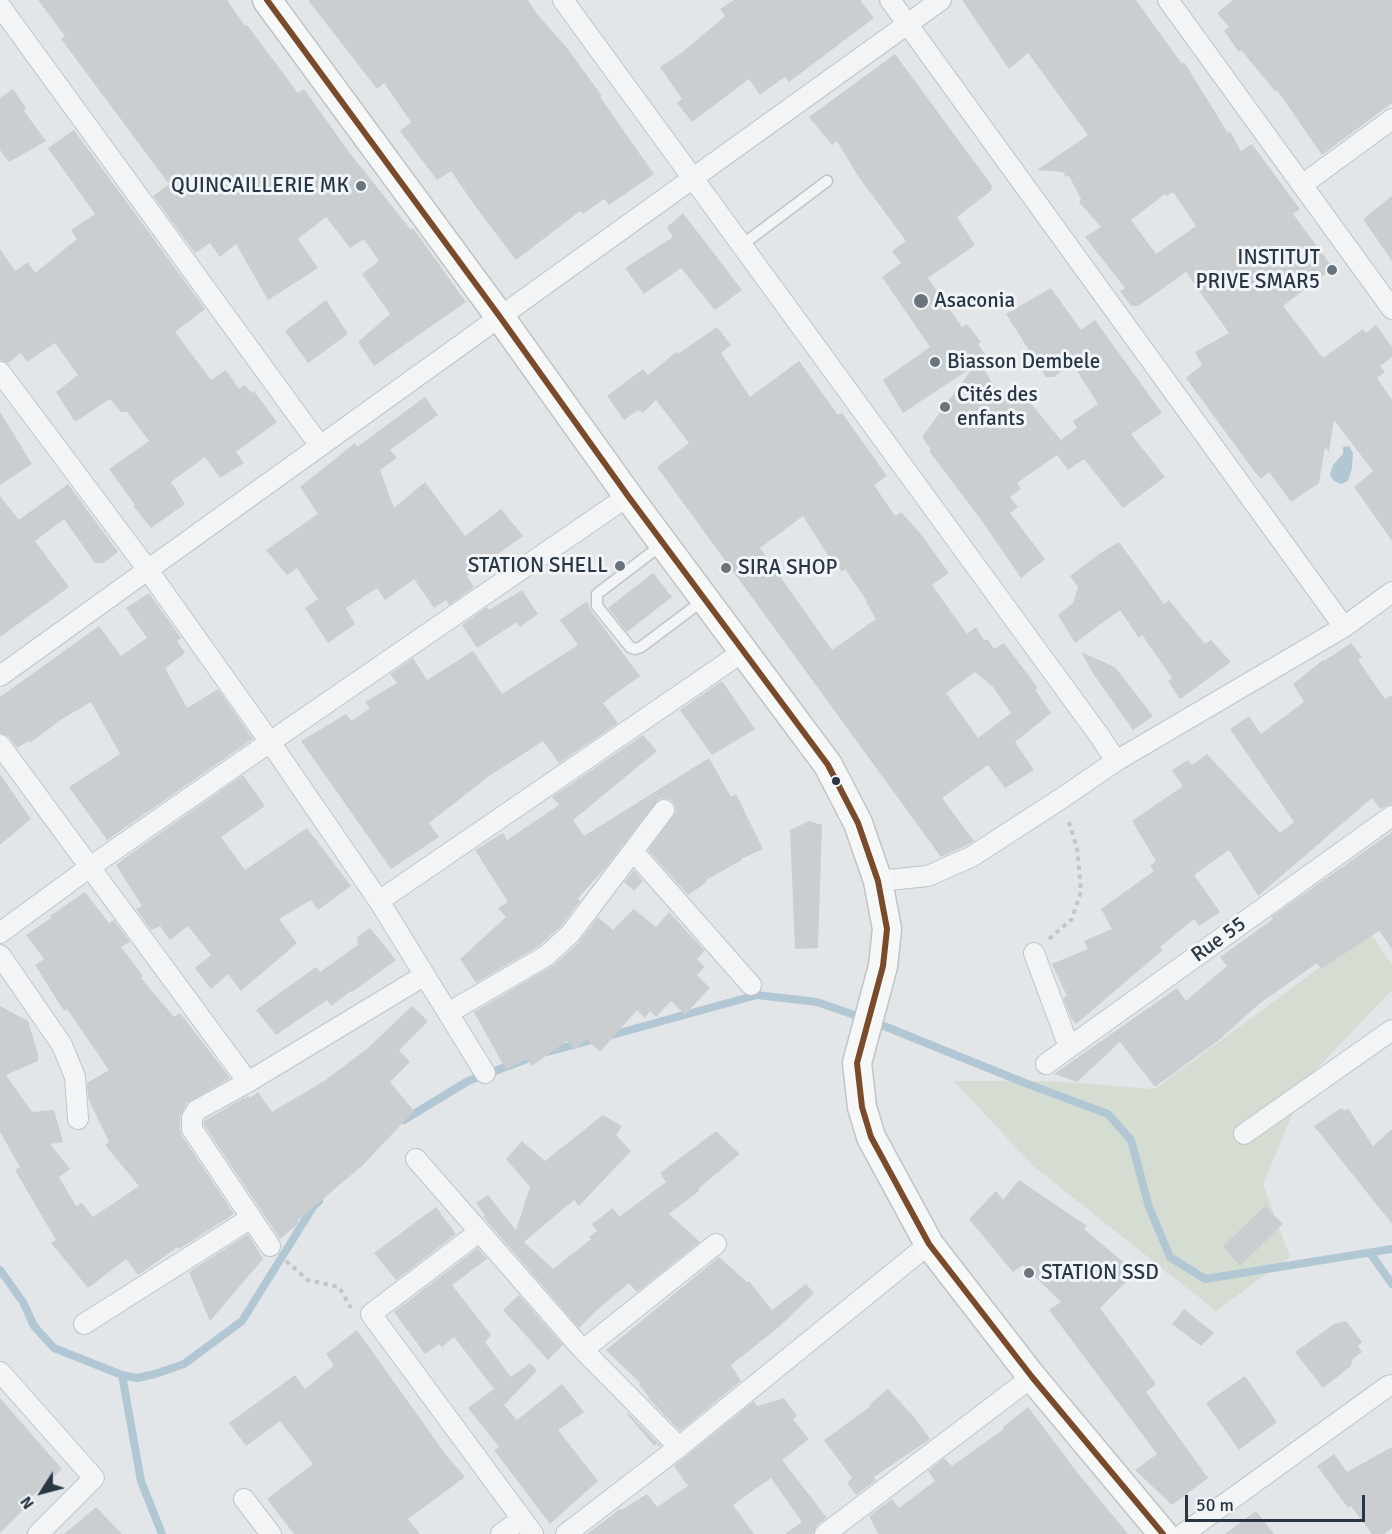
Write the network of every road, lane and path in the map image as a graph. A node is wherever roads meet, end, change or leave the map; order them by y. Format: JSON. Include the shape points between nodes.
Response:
{"nodes":[{"id":1,"x":267,"y":0,"type":"edge"},
{"id":2,"x":563,"y":0,"type":"edge"},
{"id":3,"x":890,"y":0,"type":"edge"},
{"id":4,"x":941,"y":0,"type":"edge"},
{"id":5,"x":1168,"y":0,"type":"edge"},
{"id":6,"x":0,"y":6,"type":"edge"},
{"id":7,"x":907,"y":24,"type":"junction"},
{"id":8,"x":1392,"y":119,"type":"edge"},
{"id":9,"x":693,"y":178,"type":"junction"},
{"id":10,"x":827,"y":181,"type":"dead end"},
{"id":11,"x":1302,"y":185,"type":"junction"},
{"id":12,"x":742,"y":246,"type":"junction"},
{"id":13,"x":1392,"y":309,"type":"edge"},
{"id":14,"x":500,"y":317,"type":"junction"},
{"id":15,"x":0,"y":372,"type":"edge"},
{"id":16,"x":320,"y":446,"type":"junction"},
{"id":17,"x":628,"y":496,"type":"junction"},
{"id":18,"x":664,"y":543,"type":"junction"},
{"id":19,"x":148,"y":570,"type":"junction"},
{"id":20,"x":1392,"y":592,"type":"edge"},
{"id":21,"x":705,"y":599,"type":"junction"},
{"id":22,"x":1344,"y":627,"type":"junction"},
{"id":23,"x":744,"y":651,"type":"junction"},
{"id":24,"x":0,"y":676,"type":"edge"},
{"id":25,"x":270,"y":742,"type":"junction"},
{"id":26,"x":0,"y":745,"type":"edge"},
{"id":27,"x":1116,"y":761,"type":"junction"},
{"id":28,"x":1062,"y":798,"type":"junction"},
{"id":29,"x":664,"y":810,"type":"dead end"},
{"id":30,"x":1392,"y":816,"type":"edge"},
{"id":31,"x":633,"y":852,"type":"junction"},
{"id":32,"x":90,"y":867,"type":"junction"},
{"id":33,"x":878,"y":881,"type":"junction"},
{"id":34,"x":379,"y":901,"type":"junction"},
{"id":35,"x":0,"y":933,"type":"edge"},
{"id":36,"x":1034,"y":953,"type":"joint"},
{"id":37,"x":0,"y":955,"type":"edge"},
{"id":38,"x":424,"y":975,"type":"junction"},
{"id":39,"x":751,"y":985,"type":"dead end"},
{"id":40,"x":448,"y":1014,"type":"junction"},
{"id":41,"x":1392,"y":1030,"type":"edge"},
{"id":42,"x":1069,"y":1047,"type":"junction"},
{"id":43,"x":1046,"y":1064,"type":"dead end"},
{"id":44,"x":485,"y":1073,"type":"dead end"},
{"id":45,"x":248,"y":1082,"type":"junction"},
{"id":46,"x":78,"y":1119,"type":"dead end"},
{"id":47,"x":1244,"y":1134,"type":"dead end"},
{"id":48,"x":416,"y":1159,"type":"dead end"},
{"id":49,"x":251,"y":1218,"type":"junction"},
{"id":50,"x":480,"y":1232,"type":"junction"},
{"id":51,"x":716,"y":1244,"type":"dead end"},
{"id":52,"x":929,"y":1244,"type":"junction"},
{"id":53,"x":275,"y":1250,"type":"joint"},
{"id":54,"x":371,"y":1314,"type":"junction"},
{"id":55,"x":84,"y":1324,"type":"dead end"},
{"id":56,"x":583,"y":1350,"type":"junction"},
{"id":57,"x":0,"y":1372,"type":"edge"},
{"id":58,"x":1032,"y":1377,"type":"junction"},
{"id":59,"x":1392,"y":1385,"type":"edge"},
{"id":60,"x":680,"y":1447,"type":"junction"},
{"id":61,"x":244,"y":1499,"type":"dead end"},
{"id":62,"x":527,"y":1526,"type":"edge"},
{"id":63,"x":38,"y":1534,"type":"edge"},
{"id":64,"x":271,"y":1534,"type":"edge"},
{"id":65,"x":501,"y":1534,"type":"edge"},
{"id":66,"x":566,"y":1534,"type":"edge"},
{"id":67,"x":825,"y":1534,"type":"edge"},
{"id":68,"x":1163,"y":1534,"type":"edge"},
{"id":69,"x":1183,"y":1534,"type":"edge"}],
"edges":[{"from":1,"to":14,"type":"main road"},
{"from":2,"to":9,"type":"street"},
{"from":3,"to":7,"type":"street"},
{"from":4,"to":7,"type":"street"},
{"from":5,"to":11,"type":"street"},
{"from":6,"to":16,"type":"street"},
{"from":7,"to":9,"type":"street"},
{"from":7,"to":22,"type":"street"},
{"from":8,"to":11,"type":"street"},
{"from":9,"to":12,"type":"street"},
{"from":9,"to":14,"type":"street"},
{"from":10,"to":12,"type":"lane"},
{"from":11,"to":13,"type":"street"},
{"from":12,"to":27,"type":"street"},
{"from":14,"to":16,"type":"street"},
{"from":14,"to":17,"type":"main road"},
{"from":15,"to":19,"type":"street"},
{"from":16,"to":19,"type":"street"},
{"from":17,"to":18,"type":"main road"},
{"from":17,"to":25,"type":"street"},
{"from":18,"to":21,"type":"main road"},
{"from":18,"to":21,"type":"lane","via":[[597,594],[597,606],[630,647],[635,648]]},
{"from":19,"to":24,"type":"street"},
{"from":19,"to":25,"type":"street"},
{"from":20,"to":22,"type":"street"},
{"from":21,"to":23,"type":"main road"},
{"from":22,"to":27,"type":"street"},
{"from":23,"to":33,"type":"main road","via":[[828,765],[858,823]]},
{"from":23,"to":34,"type":"street"},
{"from":25,"to":32,"type":"street"},
{"from":25,"to":34,"type":"street"},
{"from":26,"to":32,"type":"street"},
{"from":27,"to":28,"type":"street"},
{"from":28,"to":33,"type":"street","via":[[971,857],[928,876]]},
{"from":28,"to":36,"type":"path","via":[[1077,848],[1081,891],[1072,919]]},
{"from":29,"to":31,"type":"street"},
{"from":30,"to":42,"type":"street","name":"Rue 55"},
{"from":31,"to":39,"type":"street"},
{"from":31,"to":40,"type":"street","via":[[570,933],[546,956]]},
{"from":32,"to":35,"type":"street"},
{"from":32,"to":45,"type":"street"},
{"from":33,"to":52,"type":"main road","via":[[887,929],[883,966],[857,1063],[862,1107],[871,1137]]},
{"from":34,"to":38,"type":"street"},
{"from":36,"to":42,"type":"street"},
{"from":37,"to":46,"type":"street","via":[[62,1046],[75,1077]]},
{"from":38,"to":40,"type":"street"},
{"from":38,"to":45,"type":"street"},
{"from":40,"to":44,"type":"street"},
{"from":41,"to":47,"type":"street"},
{"from":42,"to":43,"type":"street","name":"Rue 55"},
{"from":45,"to":49,"type":"street","via":[[197,1110],[192,1129]]},
{"from":48,"to":50,"type":"street"},
{"from":49,"to":53,"type":"street"},
{"from":49,"to":55,"type":"street"},
{"from":50,"to":54,"type":"street"},
{"from":50,"to":56,"type":"street"},
{"from":51,"to":56,"type":"street"},
{"from":52,"to":58,"type":"main road"},
{"from":52,"to":60,"type":"street"},
{"from":53,"to":54,"type":"path","via":[[308,1280],[339,1287],[349,1307]]},
{"from":54,"to":62,"type":"street"},
{"from":56,"to":60,"type":"street"},
{"from":57,"to":63,"type":"street","via":[[94,1478]]},
{"from":58,"to":67,"type":"street"},
{"from":58,"to":68,"type":"main road"},
{"from":59,"to":69,"type":"street"},
{"from":60,"to":66,"type":"street"},
{"from":61,"to":64,"type":"street"},
{"from":62,"to":65,"type":"street"}]}
